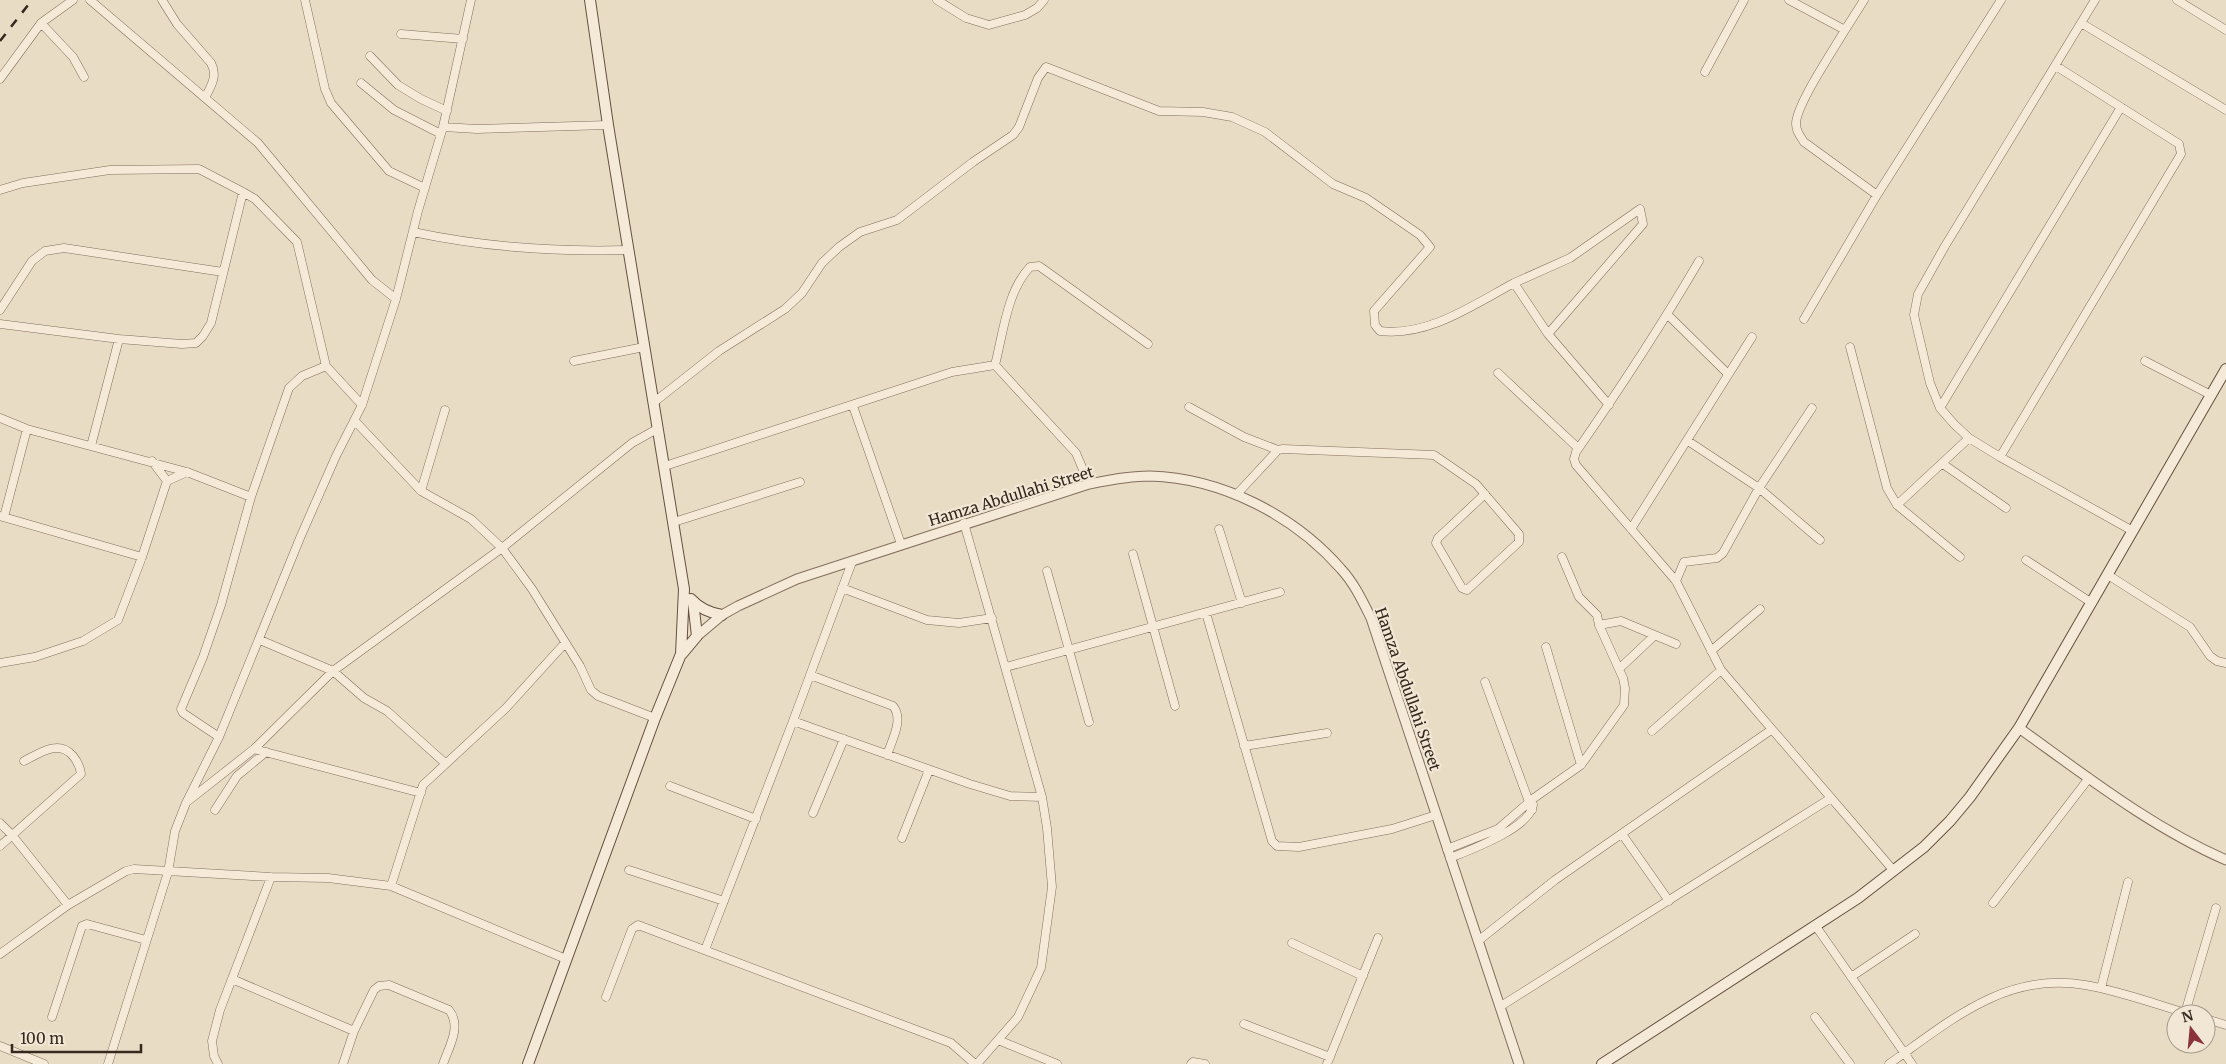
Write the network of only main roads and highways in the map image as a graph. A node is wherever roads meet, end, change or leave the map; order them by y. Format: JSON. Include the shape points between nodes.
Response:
{"nodes":[{"id":1,"x":590,"y":0,"type":"edge"},
{"id":2,"x":2226,"y":369,"type":"edge"},
{"id":3,"x":684,"y":589,"type":"junction"},
{"id":4,"x":693,"y":601,"type":"junction"},
{"id":5,"x":722,"y":615,"type":"road end"},
{"id":6,"x":684,"y":625,"type":"junction"},
{"id":7,"x":697,"y":636,"type":"junction"},
{"id":8,"x":681,"y":654,"type":"junction"},
{"id":9,"x":528,"y":1064,"type":"edge"},
{"id":10,"x":1602,"y":1064,"type":"edge"}],
"edges":[{"from":1,"to":3,"type":"main road"},
{"from":2,"to":10,"type":"main road","via":[[2019,728],[1950,821],[1924,848],[1854,900]]},
{"from":3,"to":4,"type":"main road"},
{"from":3,"to":6,"type":"main road"},
{"from":4,"to":5,"type":"main road","via":[[712,614]]},
{"from":4,"to":7,"type":"main road"},
{"from":6,"to":7,"type":"main road"},
{"from":6,"to":8,"type":"main road"},
{"from":7,"to":8,"type":"main road"},
{"from":8,"to":9,"type":"main road"}]}
